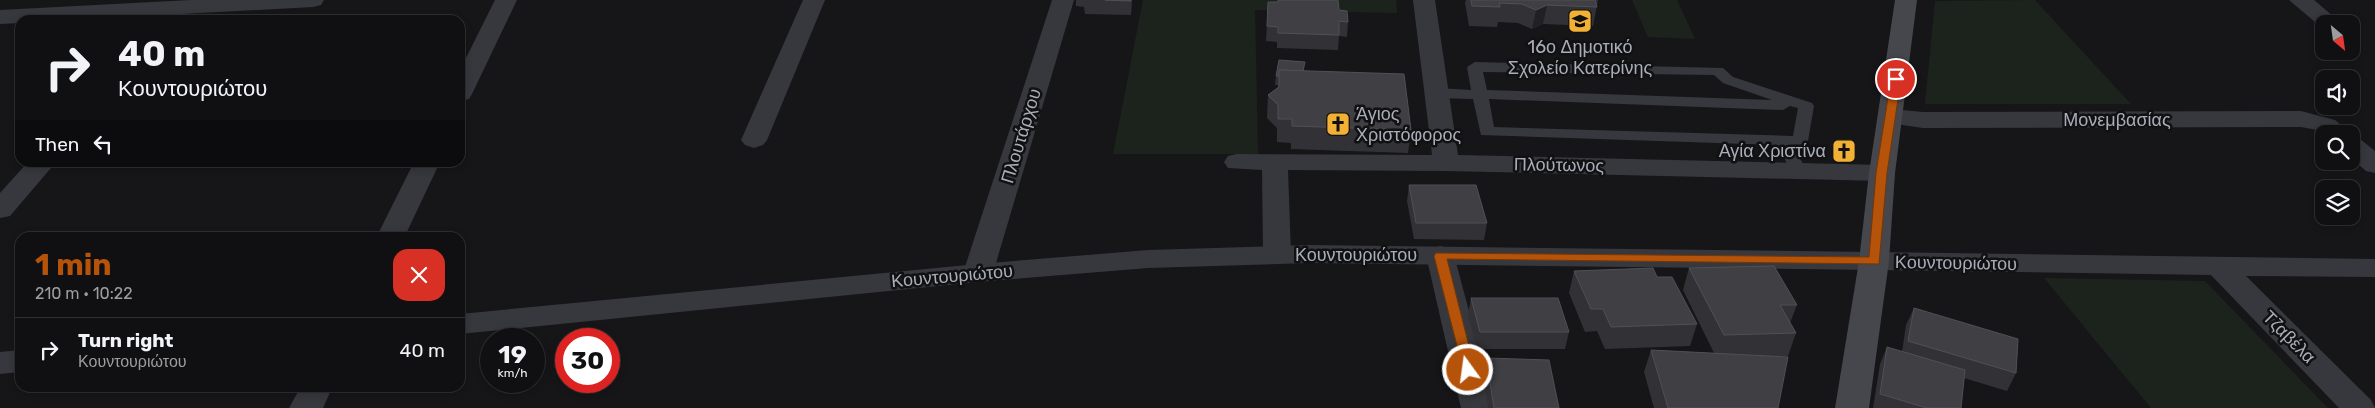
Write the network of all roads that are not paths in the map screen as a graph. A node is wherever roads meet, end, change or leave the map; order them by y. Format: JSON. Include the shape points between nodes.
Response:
{"nodes":[{"id":1,"x":313,"y":0,"type":"edge"},
{"id":2,"x":506,"y":0,"type":"edge"},
{"id":3,"x":814,"y":0,"type":"edge"},
{"id":4,"x":1063,"y":0,"type":"edge"},
{"id":5,"x":1424,"y":0,"type":"edge"},
{"id":6,"x":1906,"y":0,"type":"edge"},
{"id":7,"x":2300,"y":0,"type":"edge"},
{"id":8,"x":184,"y":9,"type":"edge"},
{"id":9,"x":46,"y":15,"type":"edge"},
{"id":10,"x":2320,"y":15,"type":"edge"},
{"id":11,"x":15,"y":16,"type":"edge"},
{"id":12,"x":0,"y":17,"type":"edge"},
{"id":13,"x":1728,"y":80,"type":"junction"},
{"id":14,"x":465,"y":84,"type":"edge"},
{"id":15,"x":1437,"y":93,"type":"junction"},
{"id":16,"x":1480,"y":94,"type":"junction"},
{"id":17,"x":1739,"y":102,"type":"junction"},
{"id":18,"x":1806,"y":106,"type":"junction"},
{"id":19,"x":1891,"y":117,"type":"junction"},
{"id":20,"x":2326,"y":125,"type":"edge"},
{"id":21,"x":754,"y":140,"type":"dead end"},
{"id":22,"x":1782,"y":140,"type":"junction"},
{"id":23,"x":2360,"y":152,"type":"edge"},
{"id":24,"x":1237,"y":162,"type":"dead end"},
{"id":25,"x":1275,"y":162,"type":"junction"},
{"id":26,"x":1446,"y":162,"type":"junction"},
{"id":27,"x":2375,"y":165,"type":"edge"},
{"id":28,"x":39,"y":167,"type":"edge"},
{"id":29,"x":425,"y":167,"type":"edge"},
{"id":30,"x":1798,"y":170,"type":"junction"},
{"id":31,"x":1882,"y":173,"type":"junction"},
{"id":32,"x":0,"y":210,"type":"edge"},
{"id":33,"x":393,"y":232,"type":"edge"},
{"id":34,"x":1277,"y":255,"type":"junction"},
{"id":35,"x":1440,"y":256,"type":"junction"},
{"id":36,"x":1874,"y":261,"type":"junction"},
{"id":37,"x":2219,"y":266,"type":"junction"},
{"id":38,"x":2375,"y":268,"type":"edge"},
{"id":39,"x":978,"y":273,"type":"junction"},
{"id":40,"x":465,"y":324,"type":"edge"},
{"id":41,"x":15,"y":362,"type":"edge"},
{"id":42,"x":0,"y":363,"type":"edge"},
{"id":43,"x":314,"y":392,"type":"edge"},
{"id":44,"x":306,"y":408,"type":"edge"},
{"id":45,"x":1478,"y":408,"type":"edge"},
{"id":46,"x":1852,"y":408,"type":"edge"},
{"id":47,"x":2359,"y":408,"type":"edge"}],
"edges":[{"from":1,"to":8,"type":"street"},
{"from":2,"to":14,"type":"street"},
{"from":3,"to":21,"type":"street"},
{"from":4,"to":39,"type":"street","name":"Πλουτάρχου"},
{"from":5,"to":15,"type":"street"},
{"from":6,"to":19,"type":"main road"},
{"from":7,"to":10,"type":"street"},
{"from":8,"to":9,"type":"street"},
{"from":11,"to":12,"type":"street"},
{"from":13,"to":16,"type":"lane","via":[[1718,71],[1475,67]]},
{"from":13,"to":17,"type":"lane"},
{"from":13,"to":18,"type":"lane"},
{"from":15,"to":16,"type":"lane"},
{"from":15,"to":26,"type":"street"},
{"from":16,"to":17,"type":"lane"},
{"from":16,"to":22,"type":"lane","via":[[1487,132]]},
{"from":17,"to":18,"type":"lane"},
{"from":18,"to":22,"type":"lane","via":[[1800,141]]},
{"from":19,"to":20,"type":"street","name":"Μονεμβασίας","via":[[1923,120],[2302,119]]},
{"from":19,"to":31,"type":"main road"},
{"from":22,"to":30,"type":"lane"},
{"from":23,"to":27,"type":"street"},
{"from":24,"to":25,"type":"street","name":"Πλούτωνος"},
{"from":25,"to":26,"type":"street","name":"Πλούτωνος"},
{"from":25,"to":34,"type":"street"},
{"from":26,"to":30,"type":"street","name":"Πλούτωνος"},
{"from":28,"to":32,"type":"street"},
{"from":29,"to":33,"type":"street"},
{"from":30,"to":31,"type":"street","name":"Πλούτωνος"},
{"from":31,"to":36,"type":"main road"},
{"from":34,"to":35,"type":"street","name":"Κουντουριώτου"},
{"from":34,"to":39,"type":"street","name":"Κουντουριώτου","via":[[1148,259]]},
{"from":35,"to":36,"type":"street","name":"Κουντουριώτου"},
{"from":35,"to":45,"type":"street"},
{"from":36,"to":37,"type":"street","name":"Κουντουριώτου"},
{"from":36,"to":46,"type":"main road"},
{"from":37,"to":38,"type":"street","name":"Κουντουριώτου"},
{"from":37,"to":47,"type":"street","name":"Τζαβέλα"},
{"from":39,"to":40,"type":"street","name":"Κουντουριώτου"},
{"from":41,"to":42,"type":"street"},
{"from":43,"to":44,"type":"street"}]}
